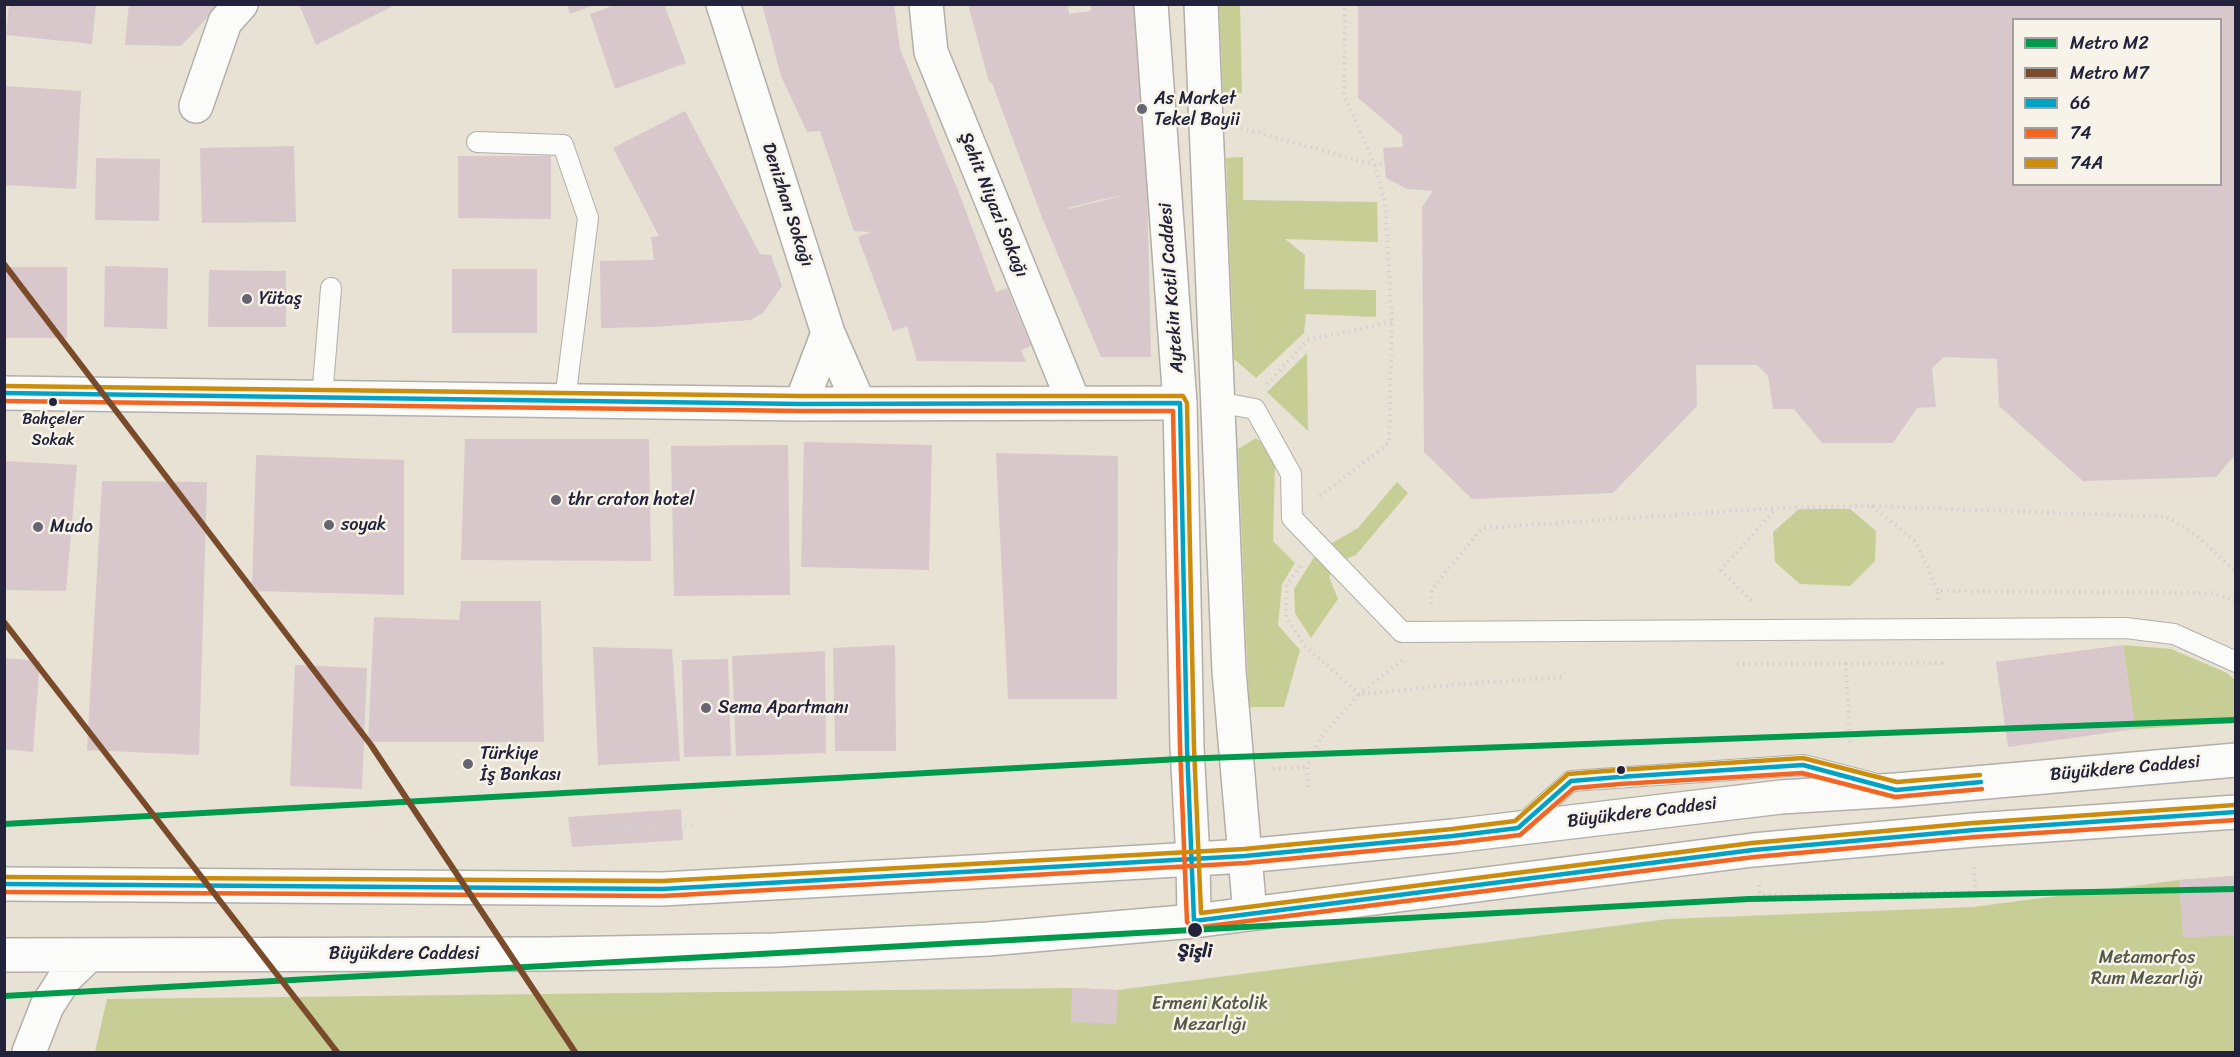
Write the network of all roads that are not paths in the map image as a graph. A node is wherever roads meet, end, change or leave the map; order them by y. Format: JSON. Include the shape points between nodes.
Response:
{"nodes":[{"id":1,"x":241,"y":4,"type":"edge"},
{"id":2,"x":723,"y":4,"type":"edge"},
{"id":3,"x":926,"y":4,"type":"edge"},
{"id":4,"x":1152,"y":4,"type":"edge"},
{"id":5,"x":1200,"y":4,"type":"edge"},
{"id":6,"x":196,"y":106,"type":"dead end"},
{"id":7,"x":477,"y":142,"type":"dead end"},
{"id":8,"x":331,"y":288,"type":"dead end"},
{"id":9,"x":828,"y":333,"type":"junction"},
{"id":10,"x":4,"y":393,"type":"edge"},
{"id":11,"x":322,"y":398,"type":"junction"},
{"id":12,"x":565,"y":400,"type":"junction"},
{"id":13,"x":1074,"y":403,"type":"junction"},
{"id":14,"x":1180,"y":403,"type":"junction"},
{"id":15,"x":801,"y":404,"type":"junction"},
{"id":16,"x":859,"y":404,"type":"junction"},
{"id":17,"x":1231,"y":405,"type":"junction"},
{"id":18,"x":2235,"y":662,"type":"edge"},
{"id":19,"x":2235,"y":760,"type":"edge"},
{"id":20,"x":2235,"y":812,"type":"edge"},
{"id":21,"x":1245,"y":856,"type":"junction"},
{"id":22,"x":1193,"y":859,"type":"junction"},
{"id":23,"x":4,"y":884,"type":"edge"},
{"id":24,"x":1250,"y":914,"type":"junction"},
{"id":25,"x":1194,"y":921,"type":"junction"},
{"id":26,"x":4,"y":955,"type":"edge"},
{"id":27,"x":89,"y":955,"type":"junction"},
{"id":28,"x":29,"y":1053,"type":"edge"}],
"edges":[{"from":1,"to":6,"type":"main road","via":[[225,22]]},
{"from":2,"to":9,"type":"main road","name":"Denizhan Sokağı"},
{"from":3,"to":13,"type":"main road","name":"Şehit Niyazi Sokağı","via":[[931,52]]},
{"from":4,"to":14,"type":"main road","name":"Aytekin Kotil Caddesi"},
{"from":5,"to":17,"type":"main road"},
{"from":7,"to":12,"type":"lane","via":[[563,145],[567,156],[588,218]]},
{"from":8,"to":11,"type":"lane"},
{"from":9,"to":15,"type":"main road"},
{"from":9,"to":16,"type":"main road","name":"Denizhan Sokağı"},
{"from":10,"to":11,"type":"main road"},
{"from":11,"to":12,"type":"main road"},
{"from":12,"to":15,"type":"main road"},
{"from":13,"to":14,"type":"main road"},
{"from":13,"to":16,"type":"main road"},
{"from":14,"to":22,"type":"main road","name":"Aytekin Kotil Caddesi"},
{"from":15,"to":16,"type":"main road"},
{"from":17,"to":18,"type":"lane","via":[[1255,409],[1291,474],[1292,518],[1402,632],[2126,628],[2174,634]]},
{"from":17,"to":21,"type":"main road","via":[[1228,671]]},
{"from":19,"to":21,"type":"main road","name":"Büyükdere Caddesi","via":[[1780,797]]},
{"from":20,"to":24,"type":"main road","name":"Büyükdere Caddesi","via":[[1753,850]]},
{"from":21,"to":22,"type":"main road","name":"Büyükdere Caddesi"},
{"from":21,"to":24,"type":"main road"},
{"from":22,"to":23,"type":"main road","name":"Büyükdere Caddesi","via":[[662,889]]},
{"from":22,"to":25,"type":"main road","name":"Aytekin Kotil Caddesi"},
{"from":24,"to":25,"type":"main road","name":"Büyükdere Caddesi"},
{"from":25,"to":27,"type":"main road","name":"Büyükdere Caddesi","via":[[988,939],[775,950]]},
{"from":26,"to":27,"type":"main road","name":"Büyükdere Caddesi"},
{"from":27,"to":28,"type":"main road","via":[[65,978],[47,1006]]}]}
